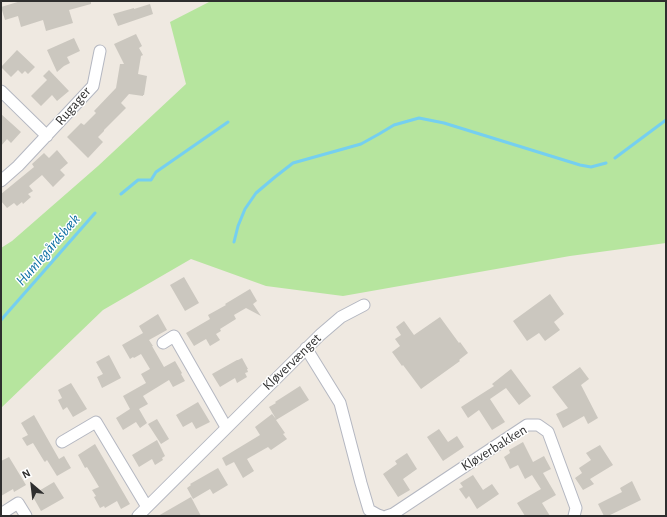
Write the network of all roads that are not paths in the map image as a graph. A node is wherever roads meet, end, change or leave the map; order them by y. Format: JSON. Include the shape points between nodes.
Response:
{"nodes":[{"id":1,"x":100,"y":51,"type":"dead end"},
{"id":2,"x":1,"y":90,"type":"edge"},
{"id":3,"x":47,"y":136,"type":"junction"},
{"id":4,"x":1,"y":181,"type":"edge"},
{"id":5,"x":364,"y":305,"type":"dead end"},
{"id":6,"x":162,"y":343,"type":"dead end"},
{"id":7,"x":306,"y":348,"type":"junction"},
{"id":8,"x":226,"y":428,"type":"junction"},
{"id":9,"x":62,"y":442,"type":"dead end"},
{"id":10,"x":147,"y":507,"type":"junction"},
{"id":11,"x":1,"y":514,"type":"edge"},
{"id":12,"x":26,"y":516,"type":"edge"},
{"id":13,"x":138,"y":516,"type":"edge"},
{"id":14,"x":381,"y":516,"type":"edge"},
{"id":15,"x":386,"y":516,"type":"edge"},
{"id":16,"x":574,"y":516,"type":"edge"}],
"edges":[{"from":1,"to":3,"type":"street","name":"Rugager","via":[[93,86]]},
{"from":2,"to":3,"type":"street","name":"Rugager"},
{"from":3,"to":4,"type":"street","name":"Rugager"},
{"from":5,"to":7,"type":"street","name":"Kløvervænget","via":[[341,317]]},
{"from":6,"to":8,"type":"street","via":[[174,336]]},
{"from":7,"to":8,"type":"street","name":"Kløvervænget"},
{"from":7,"to":14,"type":"street","via":[[340,403],[369,510]]},
{"from":8,"to":10,"type":"street","name":"Kløvervænget"},
{"from":9,"to":10,"type":"street","via":[[96,422]]},
{"from":10,"to":13,"type":"street","name":"Kløvervænget"},
{"from":11,"to":12,"type":"street","via":[[18,503]]},
{"from":15,"to":16,"type":"street","name":"Kløverbakken","via":[[393,514],[527,425],[538,425],[548,432],[576,508]]}]}
